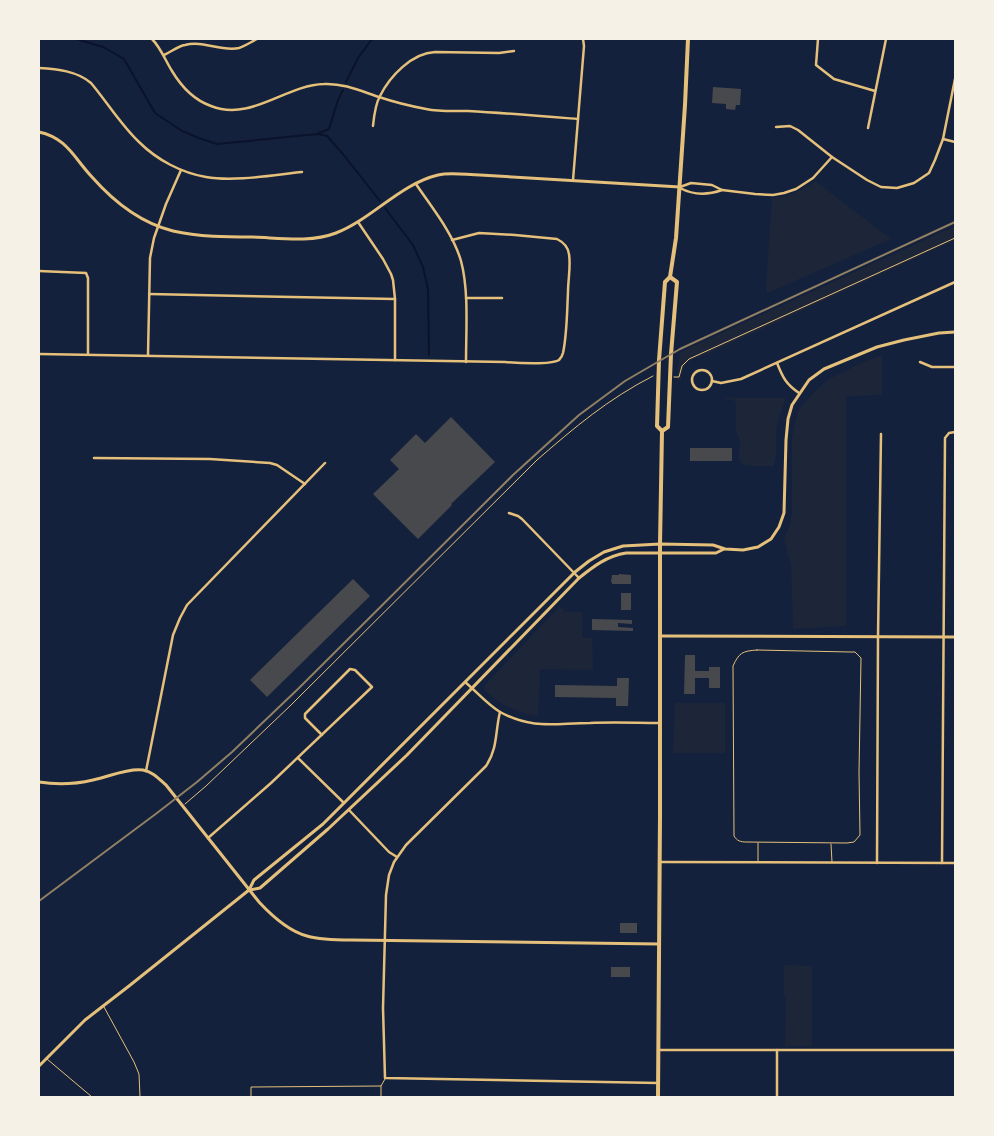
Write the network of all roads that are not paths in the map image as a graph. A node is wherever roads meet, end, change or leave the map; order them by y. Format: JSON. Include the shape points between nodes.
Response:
{"nodes":[{"id":1,"x":152,"y":39,"type":"edge"},
{"id":2,"x":256,"y":39,"type":"edge"},
{"id":3,"x":583,"y":39,"type":"edge"},
{"id":4,"x":688,"y":39,"type":"edge"},
{"id":5,"x":818,"y":39,"type":"edge"},
{"id":6,"x":886,"y":39,"type":"edge"},
{"id":7,"x":514,"y":51,"type":"dead end"},
{"id":8,"x":164,"y":55,"type":"junction"},
{"id":9,"x":39,"y":68,"type":"edge"},
{"id":10,"x":955,"y":79,"type":"edge"},
{"id":11,"x":876,"y":91,"type":"junction"},
{"id":12,"x":379,"y":97,"type":"junction"},
{"id":13,"x":578,"y":119,"type":"junction"},
{"id":14,"x":373,"y":126,"type":"dead end"},
{"id":15,"x":776,"y":127,"type":"dead end"},
{"id":16,"x":868,"y":128,"type":"dead end"},
{"id":17,"x":39,"y":132,"type":"edge"},
{"id":18,"x":943,"y":139,"type":"junction"},
{"id":19,"x":955,"y":142,"type":"edge"},
{"id":20,"x":832,"y":157,"type":"junction"},
{"id":21,"x":180,"y":170,"type":"junction"},
{"id":22,"x":302,"y":172,"type":"dead end"},
{"id":23,"x":573,"y":180,"type":"junction"},
{"id":24,"x":416,"y":184,"type":"junction"},
{"id":25,"x":680,"y":188,"type":"junction"},
{"id":26,"x":722,"y":190,"type":"junction"},
{"id":27,"x":357,"y":221,"type":"junction"},
{"id":28,"x":158,"y":226,"type":"junction"},
{"id":29,"x":452,"y":240,"type":"junction"},
{"id":30,"x":39,"y":272,"type":"edge"},
{"id":31,"x":670,"y":277,"type":"junction"},
{"id":32,"x":955,"y":282,"type":"edge"},
{"id":33,"x":148,"y":294,"type":"junction"},
{"id":34,"x":465,"y":298,"type":"junction"},
{"id":35,"x":502,"y":298,"type":"dead end"},
{"id":36,"x":395,"y":299,"type":"junction"},
{"id":37,"x":955,"y":332,"type":"edge"},
{"id":38,"x":39,"y":354,"type":"edge"},
{"id":39,"x":88,"y":355,"type":"junction"},
{"id":40,"x":148,"y":355,"type":"junction"},
{"id":41,"x":395,"y":360,"type":"junction"},
{"id":42,"x":466,"y":362,"type":"junction"},
{"id":43,"x":920,"y":362,"type":"dead end"},
{"id":44,"x":777,"y":363,"type":"junction"},
{"id":45,"x":955,"y":367,"type":"edge"},
{"id":46,"x":712,"y":381,"type":"junction"},
{"id":47,"x":799,"y":394,"type":"junction"},
{"id":48,"x":662,"y":431,"type":"junction"},
{"id":49,"x":955,"y":432,"type":"edge"},
{"id":50,"x":882,"y":434,"type":"dead end"},
{"id":51,"x":94,"y":458,"type":"dead end"},
{"id":52,"x":325,"y":464,"type":"dead end"},
{"id":53,"x":305,"y":484,"type":"junction"},
{"id":54,"x":509,"y":513,"type":"dead end"},
{"id":55,"x":660,"y":544,"type":"junction"},
{"id":56,"x":725,"y":549,"type":"junction"},
{"id":57,"x":660,"y":553,"type":"junction"},
{"id":58,"x":575,"y":572,"type":"junction"},
{"id":59,"x":579,"y":578,"type":"junction"},
{"id":60,"x":660,"y":636,"type":"junction"},
{"id":61,"x":878,"y":637,"type":"junction"},
{"id":62,"x":944,"y":637,"type":"junction"},
{"id":63,"x":955,"y":637,"type":"edge"},
{"id":64,"x":465,"y":682,"type":"junction"},
{"id":65,"x":472,"y":688,"type":"junction"},
{"id":66,"x":500,"y":712,"type":"junction"},
{"id":67,"x":660,"y":723,"type":"junction"},
{"id":68,"x":322,"y":735,"type":"junction"},
{"id":69,"x":298,"y":758,"type":"junction"},
{"id":70,"x":146,"y":771,"type":"junction"},
{"id":71,"x":39,"y":782,"type":"edge"},
{"id":72,"x":344,"y":804,"type":"junction"},
{"id":73,"x":349,"y":810,"type":"junction"},
{"id":74,"x":208,"y":838,"type":"junction"},
{"id":75,"x":758,"y":842,"type":"junction"},
{"id":76,"x":832,"y":843,"type":"junction"},
{"id":77,"x":397,"y":857,"type":"junction"},
{"id":78,"x":660,"y":862,"type":"junction"},
{"id":79,"x":758,"y":862,"type":"junction"},
{"id":80,"x":832,"y":862,"type":"junction"},
{"id":81,"x":877,"y":863,"type":"junction"},
{"id":82,"x":942,"y":863,"type":"junction"},
{"id":83,"x":955,"y":864,"type":"edge"},
{"id":84,"x":249,"y":890,"type":"junction"},
{"id":85,"x":385,"y":940,"type":"junction"},
{"id":86,"x":659,"y":944,"type":"junction"},
{"id":87,"x":104,"y":1006,"type":"junction"},
{"id":88,"x":659,"y":1050,"type":"junction"},
{"id":89,"x":777,"y":1050,"type":"junction"},
{"id":90,"x":955,"y":1050,"type":"edge"},
{"id":91,"x":46,"y":1059,"type":"junction"},
{"id":92,"x":39,"y":1066,"type":"edge"},
{"id":93,"x":385,"y":1078,"type":"junction"},
{"id":94,"x":658,"y":1083,"type":"junction"},
{"id":95,"x":381,"y":1086,"type":"junction"},
{"id":96,"x":92,"y":1097,"type":"edge"},
{"id":97,"x":140,"y":1097,"type":"edge"},
{"id":98,"x":251,"y":1097,"type":"edge"},
{"id":99,"x":381,"y":1097,"type":"edge"},
{"id":100,"x":658,"y":1097,"type":"edge"},
{"id":101,"x":777,"y":1097,"type":"edge"}],
"edges":[{"from":1,"to":8,"type":"street"},
{"from":2,"to":8,"type":"street","via":[[234,48],[186,44]]},
{"from":3,"to":13,"type":"street"},
{"from":4,"to":25,"type":"main road"},
{"from":5,"to":11,"type":"street","via":[[816,65],[834,79]]},
{"from":6,"to":11,"type":"street"},
{"from":7,"to":12,"type":"street","via":[[423,54],[405,65]]},
{"from":8,"to":12,"type":"street","via":[[184,87],[200,101],[218,108],[236,110],[264,104],[323,84],[339,84]]},
{"from":9,"to":21,"type":"street","via":[[63,71],[86,79],[140,144]]},
{"from":10,"to":18,"type":"street"},
{"from":11,"to":16,"type":"street"},
{"from":12,"to":13,"type":"street","via":[[428,110]]},
{"from":12,"to":14,"type":"street"},
{"from":13,"to":23,"type":"street"},
{"from":15,"to":20,"type":"street","via":[[790,126],[798,130]]},
{"from":17,"to":28,"type":"street","via":[[66,145],[119,204]]},
{"from":18,"to":19,"type":"street"},
{"from":18,"to":20,"type":"street","via":[[929,173],[914,183],[897,188],[881,187]]},
{"from":20,"to":26,"type":"street","via":[[813,178],[784,193],[773,195]]},
{"from":21,"to":22,"type":"street","via":[[224,179]]},
{"from":21,"to":28,"type":"street"},
{"from":23,"to":24,"type":"street","via":[[448,174]]},
{"from":23,"to":25,"type":"street"},
{"from":24,"to":27,"type":"street"},
{"from":24,"to":29,"type":"street"},
{"from":25,"to":26,"type":"street","via":[[711,194]]},
{"from":25,"to":26,"type":"street","via":[[691,183]]},
{"from":25,"to":31,"type":"main road"},
{"from":27,"to":28,"type":"street","via":[[343,230],[304,239],[211,236]]},
{"from":27,"to":36,"type":"street","via":[[391,274]]},
{"from":28,"to":33,"type":"street","via":[[150,258]]},
{"from":29,"to":34,"type":"street","via":[[462,265]]},
{"from":29,"to":42,"type":"street","via":[[479,233],[541,237],[560,240],[569,252],[562,357],[543,363]]},
{"from":30,"to":39,"type":"street","via":[[86,273]]},
{"from":31,"to":48,"type":"main road","via":[[665,282],[658,376],[657,426]]},
{"from":31,"to":48,"type":"main road","via":[[677,282],[668,427]]},
{"from":32,"to":44,"type":"street"},
{"from":33,"to":36,"type":"street"},
{"from":33,"to":40,"type":"street"},
{"from":34,"to":35,"type":"street"},
{"from":34,"to":42,"type":"street"},
{"from":36,"to":41,"type":"street"},
{"from":37,"to":47,"type":"street","via":[[877,347],[824,369],[809,380]]},
{"from":38,"to":39,"type":"street"},
{"from":39,"to":40,"type":"street"},
{"from":40,"to":41,"type":"street"},
{"from":41,"to":42,"type":"street"},
{"from":43,"to":45,"type":"street","via":[[932,367]]},
{"from":44,"to":46,"type":"street","via":[[741,379]]},
{"from":44,"to":47,"type":"street","via":[[785,381]]},
{"from":46,"to":46,"type":"street","via":[[710,374],[703,370],[692,378],[694,387],[702,390],[708,389]]},
{"from":47,"to":56,"type":"street","via":[[788,419],[784,513],[779,527],[771,539],[758,547]]},
{"from":48,"to":55,"type":"main road"},
{"from":49,"to":62,"type":"street","via":[[945,438]]},
{"from":50,"to":61,"type":"street"},
{"from":51,"to":53,"type":"street","via":[[270,463],[277,464]]},
{"from":52,"to":53,"type":"street"},
{"from":53,"to":70,"type":"street","via":[[183,612],[173,635]]},
{"from":54,"to":58,"type":"street","via":[[522,519]]},
{"from":55,"to":56,"type":"street","via":[[713,545]]},
{"from":55,"to":57,"type":"main road"},
{"from":55,"to":58,"type":"street","via":[[615,548]]},
{"from":56,"to":57,"type":"street","via":[[716,553]]},
{"from":57,"to":59,"type":"street","via":[[617,554],[596,564]]},
{"from":57,"to":60,"type":"main road"},
{"from":58,"to":59,"type":"street"},
{"from":58,"to":64,"type":"street"},
{"from":59,"to":65,"type":"street"},
{"from":60,"to":61,"type":"street"},
{"from":60,"to":67,"type":"main road"},
{"from":61,"to":62,"type":"street"},
{"from":61,"to":81,"type":"street"},
{"from":62,"to":63,"type":"street"},
{"from":62,"to":82,"type":"street"},
{"from":64,"to":65,"type":"street"},
{"from":64,"to":72,"type":"street"},
{"from":65,"to":66,"type":"street"},
{"from":65,"to":73,"type":"street","via":[[407,756]]},
{"from":66,"to":67,"type":"street","via":[[541,725]]},
{"from":66,"to":77,"type":"street","via":[[495,749],[486,766]]},
{"from":67,"to":78,"type":"main road"},
{"from":68,"to":68,"type":"street","via":[[372,688],[355,670],[350,669],[305,714],[305,718]]},
{"from":68,"to":69,"type":"street"},
{"from":69,"to":72,"type":"street"},
{"from":69,"to":74,"type":"street"},
{"from":70,"to":71,"type":"street","via":[[133,770],[74,784]]},
{"from":70,"to":74,"type":"street","via":[[159,778]]},
{"from":72,"to":73,"type":"street"},
{"from":72,"to":84,"type":"street","via":[[254,880]]},
{"from":73,"to":77,"type":"street","via":[[388,852]]},
{"from":73,"to":84,"type":"street","via":[[260,888]]},
{"from":74,"to":84,"type":"street"},
{"from":75,"to":76,"type":"lane"},
{"from":75,"to":76,"type":"lane","via":[[740,842],[734,836],[733,666],[737,658],[746,651],[855,652],[861,658],[860,835],[854,842]]},
{"from":75,"to":79,"type":"lane"},
{"from":76,"to":80,"type":"lane"},
{"from":77,"to":85,"type":"street","via":[[386,888]]},
{"from":78,"to":79,"type":"street"},
{"from":78,"to":86,"type":"main road"},
{"from":79,"to":80,"type":"street"},
{"from":80,"to":81,"type":"street"},
{"from":81,"to":82,"type":"street"},
{"from":82,"to":83,"type":"street"},
{"from":84,"to":85,"type":"street","via":[[274,917],[307,936],[327,940]]},
{"from":84,"to":87,"type":"street"},
{"from":85,"to":86,"type":"street"},
{"from":85,"to":93,"type":"street"},
{"from":86,"to":88,"type":"main road"},
{"from":87,"to":91,"type":"street"},
{"from":87,"to":97,"type":"lane","via":[[139,1074]]},
{"from":88,"to":89,"type":"street"},
{"from":88,"to":94,"type":"main road"},
{"from":89,"to":90,"type":"street"},
{"from":89,"to":101,"type":"street"},
{"from":91,"to":92,"type":"street"},
{"from":91,"to":96,"type":"lane"},
{"from":93,"to":94,"type":"street"},
{"from":93,"to":95,"type":"lane"},
{"from":94,"to":100,"type":"main road"},
{"from":95,"to":98,"type":"lane","via":[[251,1087]]},
{"from":95,"to":99,"type":"lane"}]}
